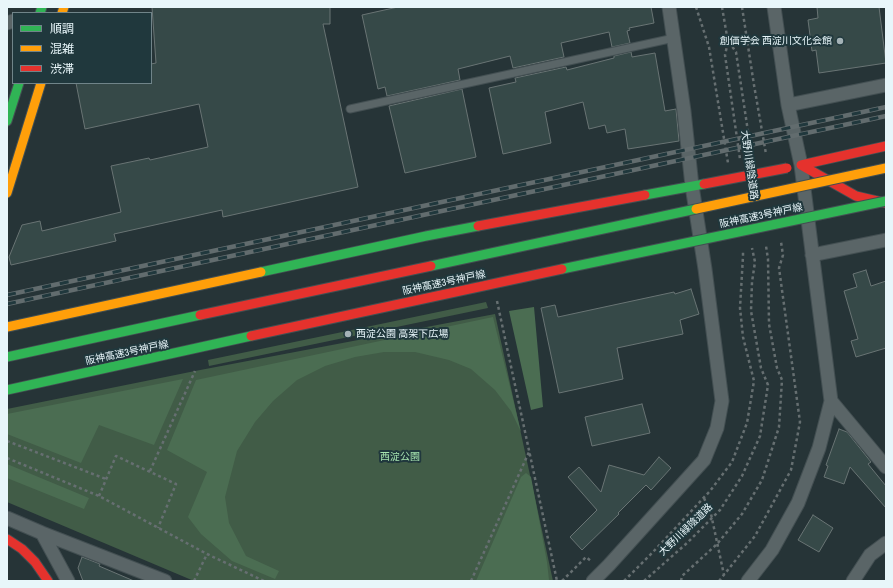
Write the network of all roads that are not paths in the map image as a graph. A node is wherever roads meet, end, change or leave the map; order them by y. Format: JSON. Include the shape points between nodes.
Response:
{"nodes":[{"id":1,"x":669,"y":7,"type":"edge"},
{"id":2,"x":774,"y":7,"type":"edge"},
{"id":3,"x":674,"y":38,"type":"junction"},
{"id":4,"x":19,"y":84,"type":"edge"},
{"id":5,"x":41,"y":84,"type":"edge"},
{"id":6,"x":886,"y":84,"type":"edge"},
{"id":7,"x":788,"y":105,"type":"junction"},
{"id":8,"x":350,"y":109,"type":"dead end"},
{"id":9,"x":7,"y":121,"type":"edge"},
{"id":10,"x":886,"y":146,"type":"edge"},
{"id":11,"x":801,"y":165,"type":"junction"},
{"id":12,"x":886,"y":168,"type":"edge"},
{"id":13,"x":698,"y":185,"type":"junction"},
{"id":14,"x":7,"y":193,"type":"edge"},
{"id":15,"x":886,"y":202,"type":"edge"},
{"id":16,"x":886,"y":240,"type":"edge"},
{"id":17,"x":812,"y":256,"type":"junction"},
{"id":18,"x":7,"y":327,"type":"edge"},
{"id":19,"x":7,"y":357,"type":"edge"},
{"id":20,"x":7,"y":390,"type":"edge"},
{"id":21,"x":831,"y":401,"type":"junction"},
{"id":22,"x":886,"y":467,"type":"edge"},
{"id":23,"x":7,"y":518,"type":"edge"},
{"id":24,"x":42,"y":533,"type":"junction"},
{"id":25,"x":7,"y":539,"type":"edge"},
{"id":26,"x":886,"y":543,"type":"edge"},
{"id":27,"x":48,"y":581,"type":"edge"},
{"id":28,"x":68,"y":581,"type":"edge"},
{"id":29,"x":165,"y":581,"type":"edge"},
{"id":30,"x":593,"y":581,"type":"edge"},
{"id":31,"x":748,"y":581,"type":"edge"},
{"id":32,"x":853,"y":581,"type":"edge"}],
"edges":[{"from":1,"to":3,"type":"street"},
{"from":2,"to":7,"type":"street"},
{"from":3,"to":8,"type":"lane"},
{"from":3,"to":13,"type":"street"},
{"from":4,"to":9,"type":"main road"},
{"from":5,"to":14,"type":"main road"},
{"from":6,"to":7,"type":"street"},
{"from":7,"to":11,"type":"street"},
{"from":10,"to":11,"type":"main road"},
{"from":11,"to":13,"type":"main road","bridge":true},
{"from":11,"to":15,"type":"main road","via":[[856,196]]},
{"from":11,"to":17,"type":"street"},
{"from":12,"to":19,"type":"main road","name":"阪神高速3号神戸線","bridge":true},
{"from":13,"to":18,"type":"main road","via":[[426,236]]},
{"from":13,"to":30,"type":"street","via":[[705,269],[722,401],[717,428],[704,460]]},
{"from":15,"to":20,"type":"main road","name":"阪神高速3号神戸線","bridge":true,"via":[[458,291]]},
{"from":16,"to":17,"type":"street"},
{"from":17,"to":21,"type":"street"},
{"from":21,"to":22,"type":"street"},
{"from":21,"to":31,"type":"street","via":[[819,448],[798,503],[772,550]]},
{"from":23,"to":24,"type":"street"},
{"from":24,"to":28,"type":"street"},
{"from":24,"to":29,"type":"street"},
{"from":25,"to":27,"type":"main road","via":[[35,562]]},
{"from":26,"to":32,"type":"street","via":[[870,555]]}]}
